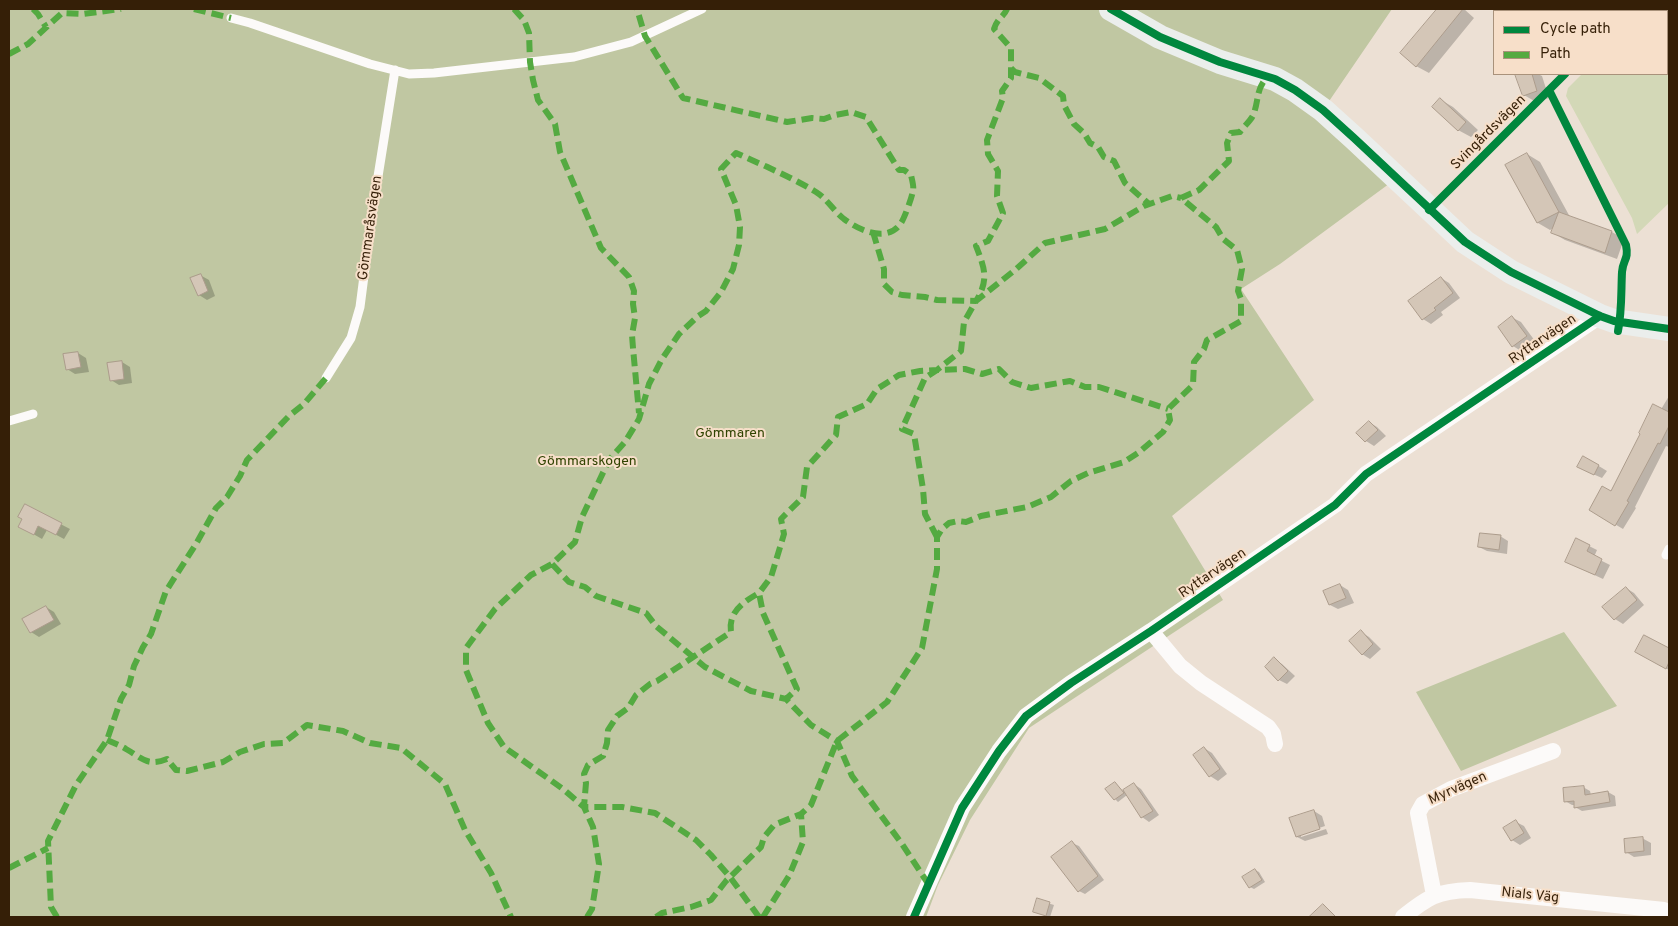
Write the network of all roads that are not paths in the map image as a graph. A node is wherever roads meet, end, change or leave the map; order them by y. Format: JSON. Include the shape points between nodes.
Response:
{"nodes":[{"id":1,"x":702,"y":9,"type":"edge"},
{"id":2,"x":1111,"y":9,"type":"edge"},
{"id":3,"x":231,"y":18,"type":"dead end"},
{"id":4,"x":395,"y":70,"type":"junction"},
{"id":5,"x":1600,"y":316,"type":"junction"},
{"id":6,"x":1669,"y":330,"type":"edge"},
{"id":7,"x":326,"y":378,"type":"dead end"},
{"id":8,"x":33,"y":414,"type":"dead end"},
{"id":9,"x":9,"y":421,"type":"edge"},
{"id":10,"x":1151,"y":631,"type":"junction"},
{"id":11,"x":1275,"y":744,"type":"dead end"},
{"id":12,"x":1553,"y":751,"type":"dead end"},
{"id":13,"x":1434,"y":896,"type":"junction"},
{"id":14,"x":1664,"y":910,"type":"dead end"},
{"id":15,"x":914,"y":917,"type":"edge"},
{"id":16,"x":1403,"y":917,"type":"edge"}],
"edges":[{"from":1,"to":4,"type":"lane","via":[[631,42],[574,57],[434,73],[409,74]]},
{"from":2,"to":5,"type":"street","via":[[1160,37],[1220,62],[1275,79],[1295,90],[1323,110],[1465,242],[1511,272]]},
{"from":3,"to":4,"type":"lane"},
{"from":4,"to":7,"type":"lane","name":"Gömmaråsvägen","via":[[360,307],[351,338]]},
{"from":5,"to":6,"type":"street"},
{"from":5,"to":10,"type":"street","name":"Ryttarvägen","via":[[1366,474],[1335,505]]},
{"from":8,"to":9,"type":"lane"},
{"from":10,"to":11,"type":"street","via":[[1180,666],[1268,727]]},
{"from":10,"to":15,"type":"street","name":"Ryttarvägen","via":[[1039,706],[1015,728],[962,808]]},
{"from":12,"to":13,"type":"street","name":"Myrvägen","via":[[1451,789],[1424,804],[1418,813]]},
{"from":13,"to":14,"type":"street","name":"Nials Väg","via":[[1470,890]]},
{"from":13,"to":16,"type":"street","name":"Nials Väg"}]}
